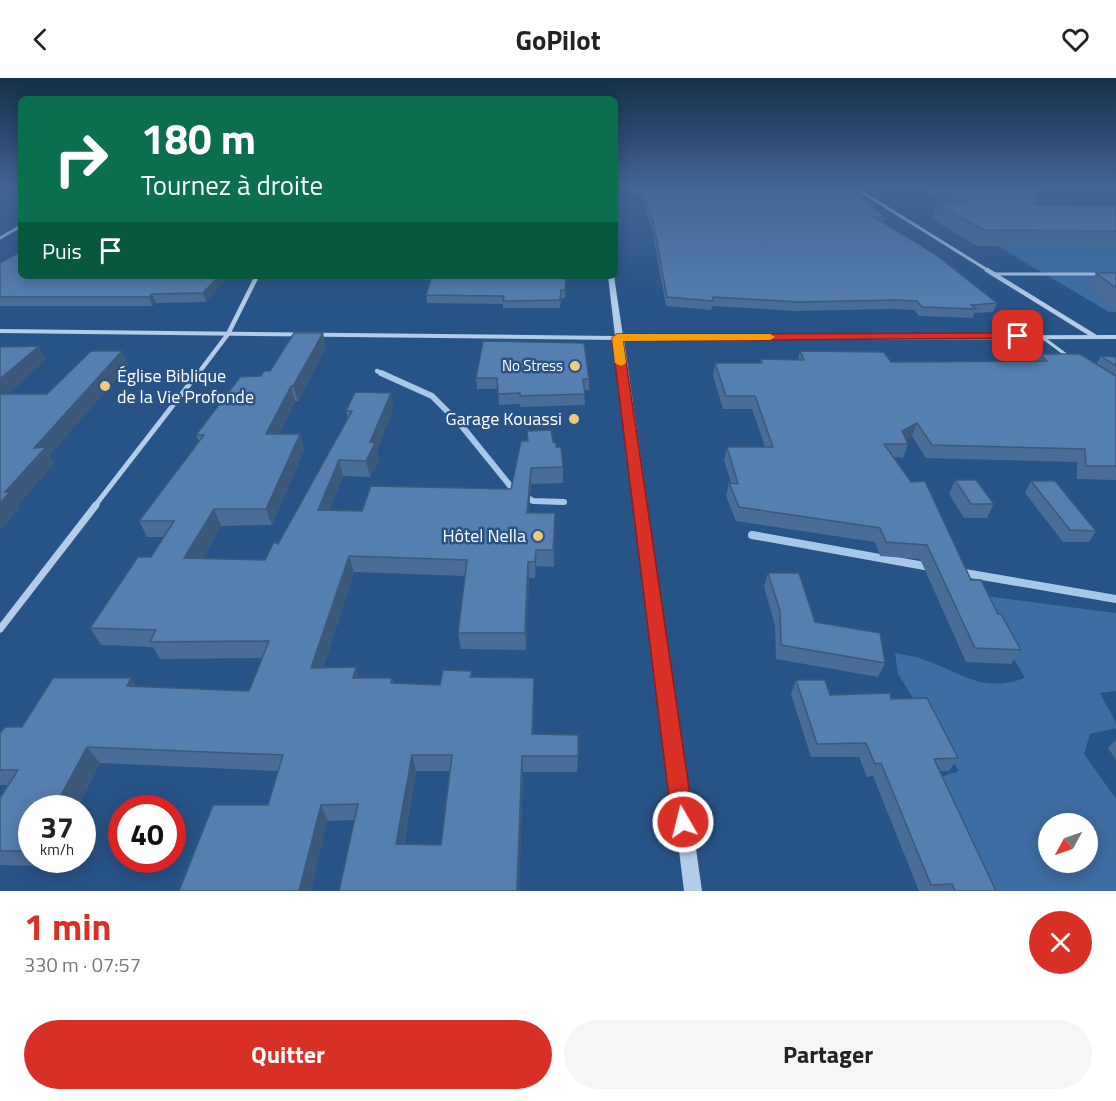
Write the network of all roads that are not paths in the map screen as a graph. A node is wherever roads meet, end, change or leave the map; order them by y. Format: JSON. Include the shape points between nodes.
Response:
{"nodes":[{"id":1,"x":918,"y":227,"type":"edge"},
{"id":2,"x":18,"y":228,"type":"edge"},
{"id":3,"x":0,"y":238,"type":"edge"},
{"id":4,"x":993,"y":274,"type":"junction"},
{"id":5,"x":1108,"y":274,"type":"edge"},
{"id":6,"x":256,"y":279,"type":"edge"},
{"id":7,"x":611,"y":279,"type":"edge"},
{"id":8,"x":0,"y":331,"type":"edge"},
{"id":9,"x":228,"y":334,"type":"junction"},
{"id":10,"x":1041,"y":336,"type":"junction"},
{"id":11,"x":1094,"y":336,"type":"junction"},
{"id":12,"x":1116,"y":337,"type":"edge"},
{"id":13,"x":617,"y":338,"type":"junction"},
{"id":14,"x":1073,"y":360,"type":"edge"},
{"id":15,"x":0,"y":629,"type":"edge"},
{"id":16,"x":693,"y":891,"type":"edge"}],
"edges":[{"from":1,"to":4,"type":"street"},
{"from":2,"to":3,"type":"street"},
{"from":4,"to":5,"type":"lane"},
{"from":4,"to":11,"type":"street"},
{"from":6,"to":9,"type":"street"},
{"from":7,"to":13,"type":"street"},
{"from":8,"to":9,"type":"street"},
{"from":9,"to":13,"type":"street"},
{"from":9,"to":15,"type":"street"},
{"from":10,"to":11,"type":"street"},
{"from":10,"to":13,"type":"street"},
{"from":10,"to":14,"type":"lane"},
{"from":11,"to":12,"type":"street"},
{"from":13,"to":16,"type":"street"}]}
